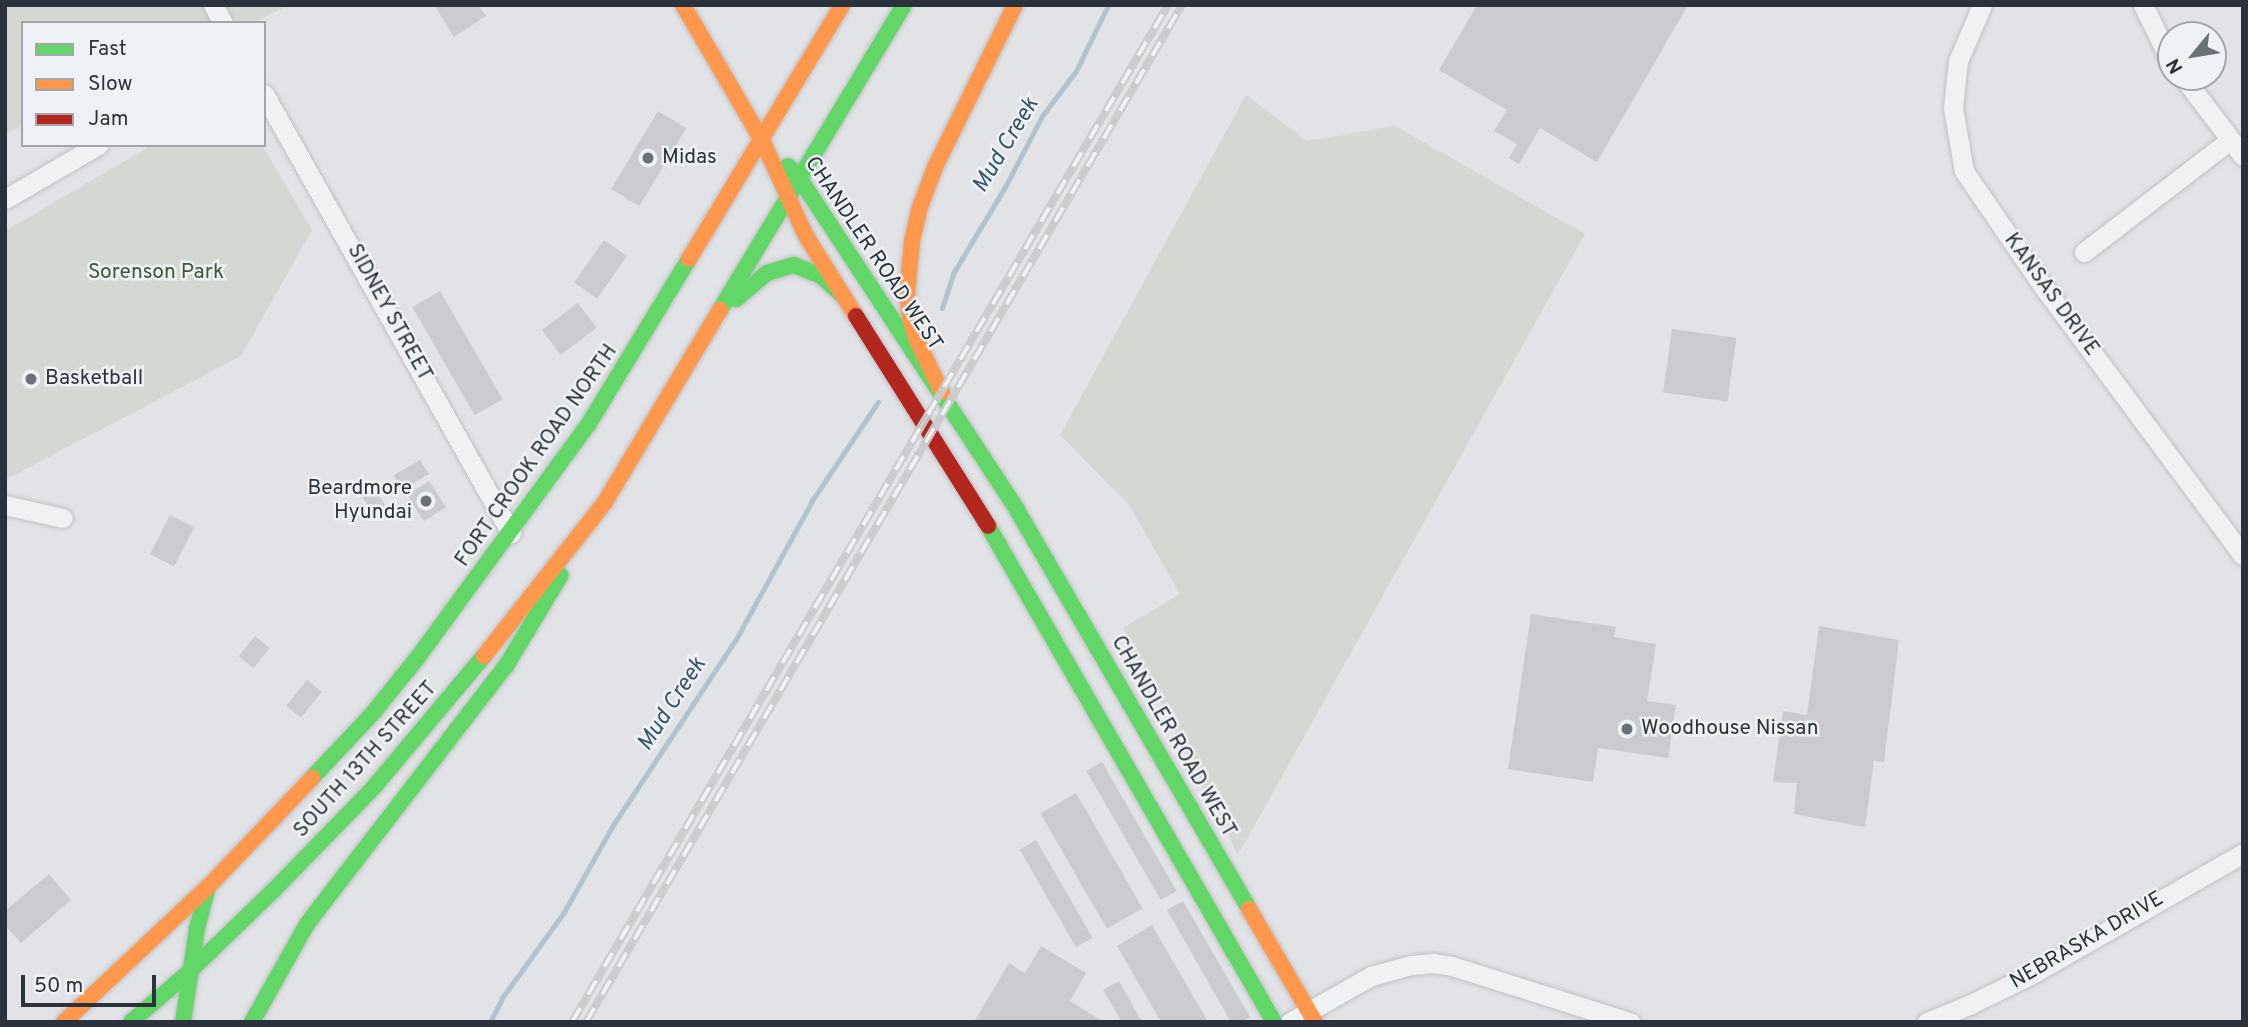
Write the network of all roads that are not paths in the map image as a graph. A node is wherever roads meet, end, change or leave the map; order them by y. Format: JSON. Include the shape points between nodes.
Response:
{"nodes":[{"id":1,"x":213,"y":5,"type":"edge"},
{"id":2,"x":683,"y":5,"type":"edge"},
{"id":3,"x":842,"y":5,"type":"edge"},
{"id":4,"x":904,"y":5,"type":"edge"},
{"id":5,"x":1015,"y":5,"type":"edge"},
{"id":6,"x":1982,"y":5,"type":"edge"},
{"id":7,"x":2143,"y":5,"type":"edge"},
{"id":8,"x":222,"y":21,"type":"edge"},
{"id":9,"x":2157,"y":34,"type":"edge"},
{"id":10,"x":2193,"y":91,"type":"edge"},
{"id":11,"x":266,"y":97,"type":"edge"},
{"id":12,"x":762,"y":139,"type":"junction"},
{"id":13,"x":2230,"y":141,"type":"junction"},
{"id":14,"x":95,"y":147,"type":"edge"},
{"id":15,"x":2243,"y":156,"type":"edge"},
{"id":16,"x":798,"y":176,"type":"junction"},
{"id":17,"x":786,"y":198,"type":"junction"},
{"id":18,"x":5,"y":199,"type":"edge"},
{"id":19,"x":2084,"y":253,"type":"dead end"},
{"id":20,"x":841,"y":294,"type":"junction"},
{"id":21,"x":712,"y":326,"type":"junction"},
{"id":22,"x":942,"y":392,"type":"junction"},
{"id":23,"x":605,"y":502,"type":"junction"},
{"id":24,"x":5,"y":505,"type":"edge"},
{"id":25,"x":63,"y":518,"type":"dead end"},
{"id":26,"x":511,"y":533,"type":"junction"},
{"id":27,"x":2243,"y":556,"type":"edge"},
{"id":28,"x":2243,"y":853,"type":"edge"},
{"id":29,"x":208,"y":887,"type":"junction"},
{"id":30,"x":190,"y":971,"type":"junction"},
{"id":31,"x":1312,"y":1016,"type":"edge"},
{"id":32,"x":64,"y":1022,"type":"edge"},
{"id":33,"x":131,"y":1022,"type":"edge"},
{"id":34,"x":183,"y":1022,"type":"edge"},
{"id":35,"x":252,"y":1022,"type":"edge"},
{"id":36,"x":1275,"y":1022,"type":"edge"},
{"id":37,"x":1290,"y":1022,"type":"edge"},
{"id":38,"x":1630,"y":1022,"type":"edge"},
{"id":39,"x":1927,"y":1022,"type":"edge"}],
"edges":[{"from":1,"to":8,"type":"street"},
{"from":2,"to":12,"type":"main road"},
{"from":3,"to":12,"type":"main road","name":"FORT CROOK ROAD NORTH"},
{"from":4,"to":16,"type":"main road"},
{"from":5,"to":22,"type":"main road","via":[[936,165],[912,241],[907,295],[910,318]]},
{"from":6,"to":27,"type":"street","name":"KANSAS DRIVE","via":[[1958,61],[1953,108],[1964,171],[2042,285]]},
{"from":7,"to":9,"type":"street"},
{"from":10,"to":13,"type":"street"},
{"from":11,"to":26,"type":"street","name":"SIDNEY STREET"},
{"from":12,"to":16,"type":"main road","name":"CHANDLER ROAD WEST"},
{"from":12,"to":17,"type":"main road","name":"CHANDLER ROAD WEST"},
{"from":12,"to":26,"type":"main road","name":"FORT CROOK ROAD NORTH","via":[[589,425]]},
{"from":13,"to":15,"type":"street"},
{"from":13,"to":19,"type":"street"},
{"from":14,"to":18,"type":"street"},
{"from":16,"to":17,"type":"main road"},
{"from":16,"to":22,"type":"main road","name":"CHANDLER ROAD WEST"},
{"from":17,"to":20,"type":"main road","name":"CHANDLER ROAD WEST"},
{"from":17,"to":21,"type":"main road"},
{"from":20,"to":21,"type":"main road","via":[[807,268],[779,267],[753,283]]},
{"from":20,"to":36,"type":"main road","name":"CHANDLER ROAD WEST","via":[[994,536]]},
{"from":21,"to":23,"type":"main road"},
{"from":22,"to":31,"type":"main road","name":"CHANDLER ROAD WEST","via":[[1017,510]]},
{"from":23,"to":30,"type":"main road","name":"SOUTH 13TH STREET","via":[[442,710],[365,797]]},
{"from":23,"to":35,"type":"main road","via":[[506,666],[307,924]]},
{"from":24,"to":25,"type":"street"},
{"from":26,"to":29,"type":"main road","name":"FORT CROOK ROAD NORTH","via":[[373,713]]},
{"from":28,"to":39,"type":"street","name":"NEBRASKA DRIVE","via":[[2032,974]]},
{"from":29,"to":30,"type":"main road"},
{"from":29,"to":32,"type":"main road"},
{"from":30,"to":33,"type":"main road","name":"SOUTH 13TH STREET"},
{"from":30,"to":34,"type":"main road"},
{"from":31,"to":37,"type":"street"},
{"from":31,"to":38,"type":"street","via":[[1371,976],[1433,964]]}]}
